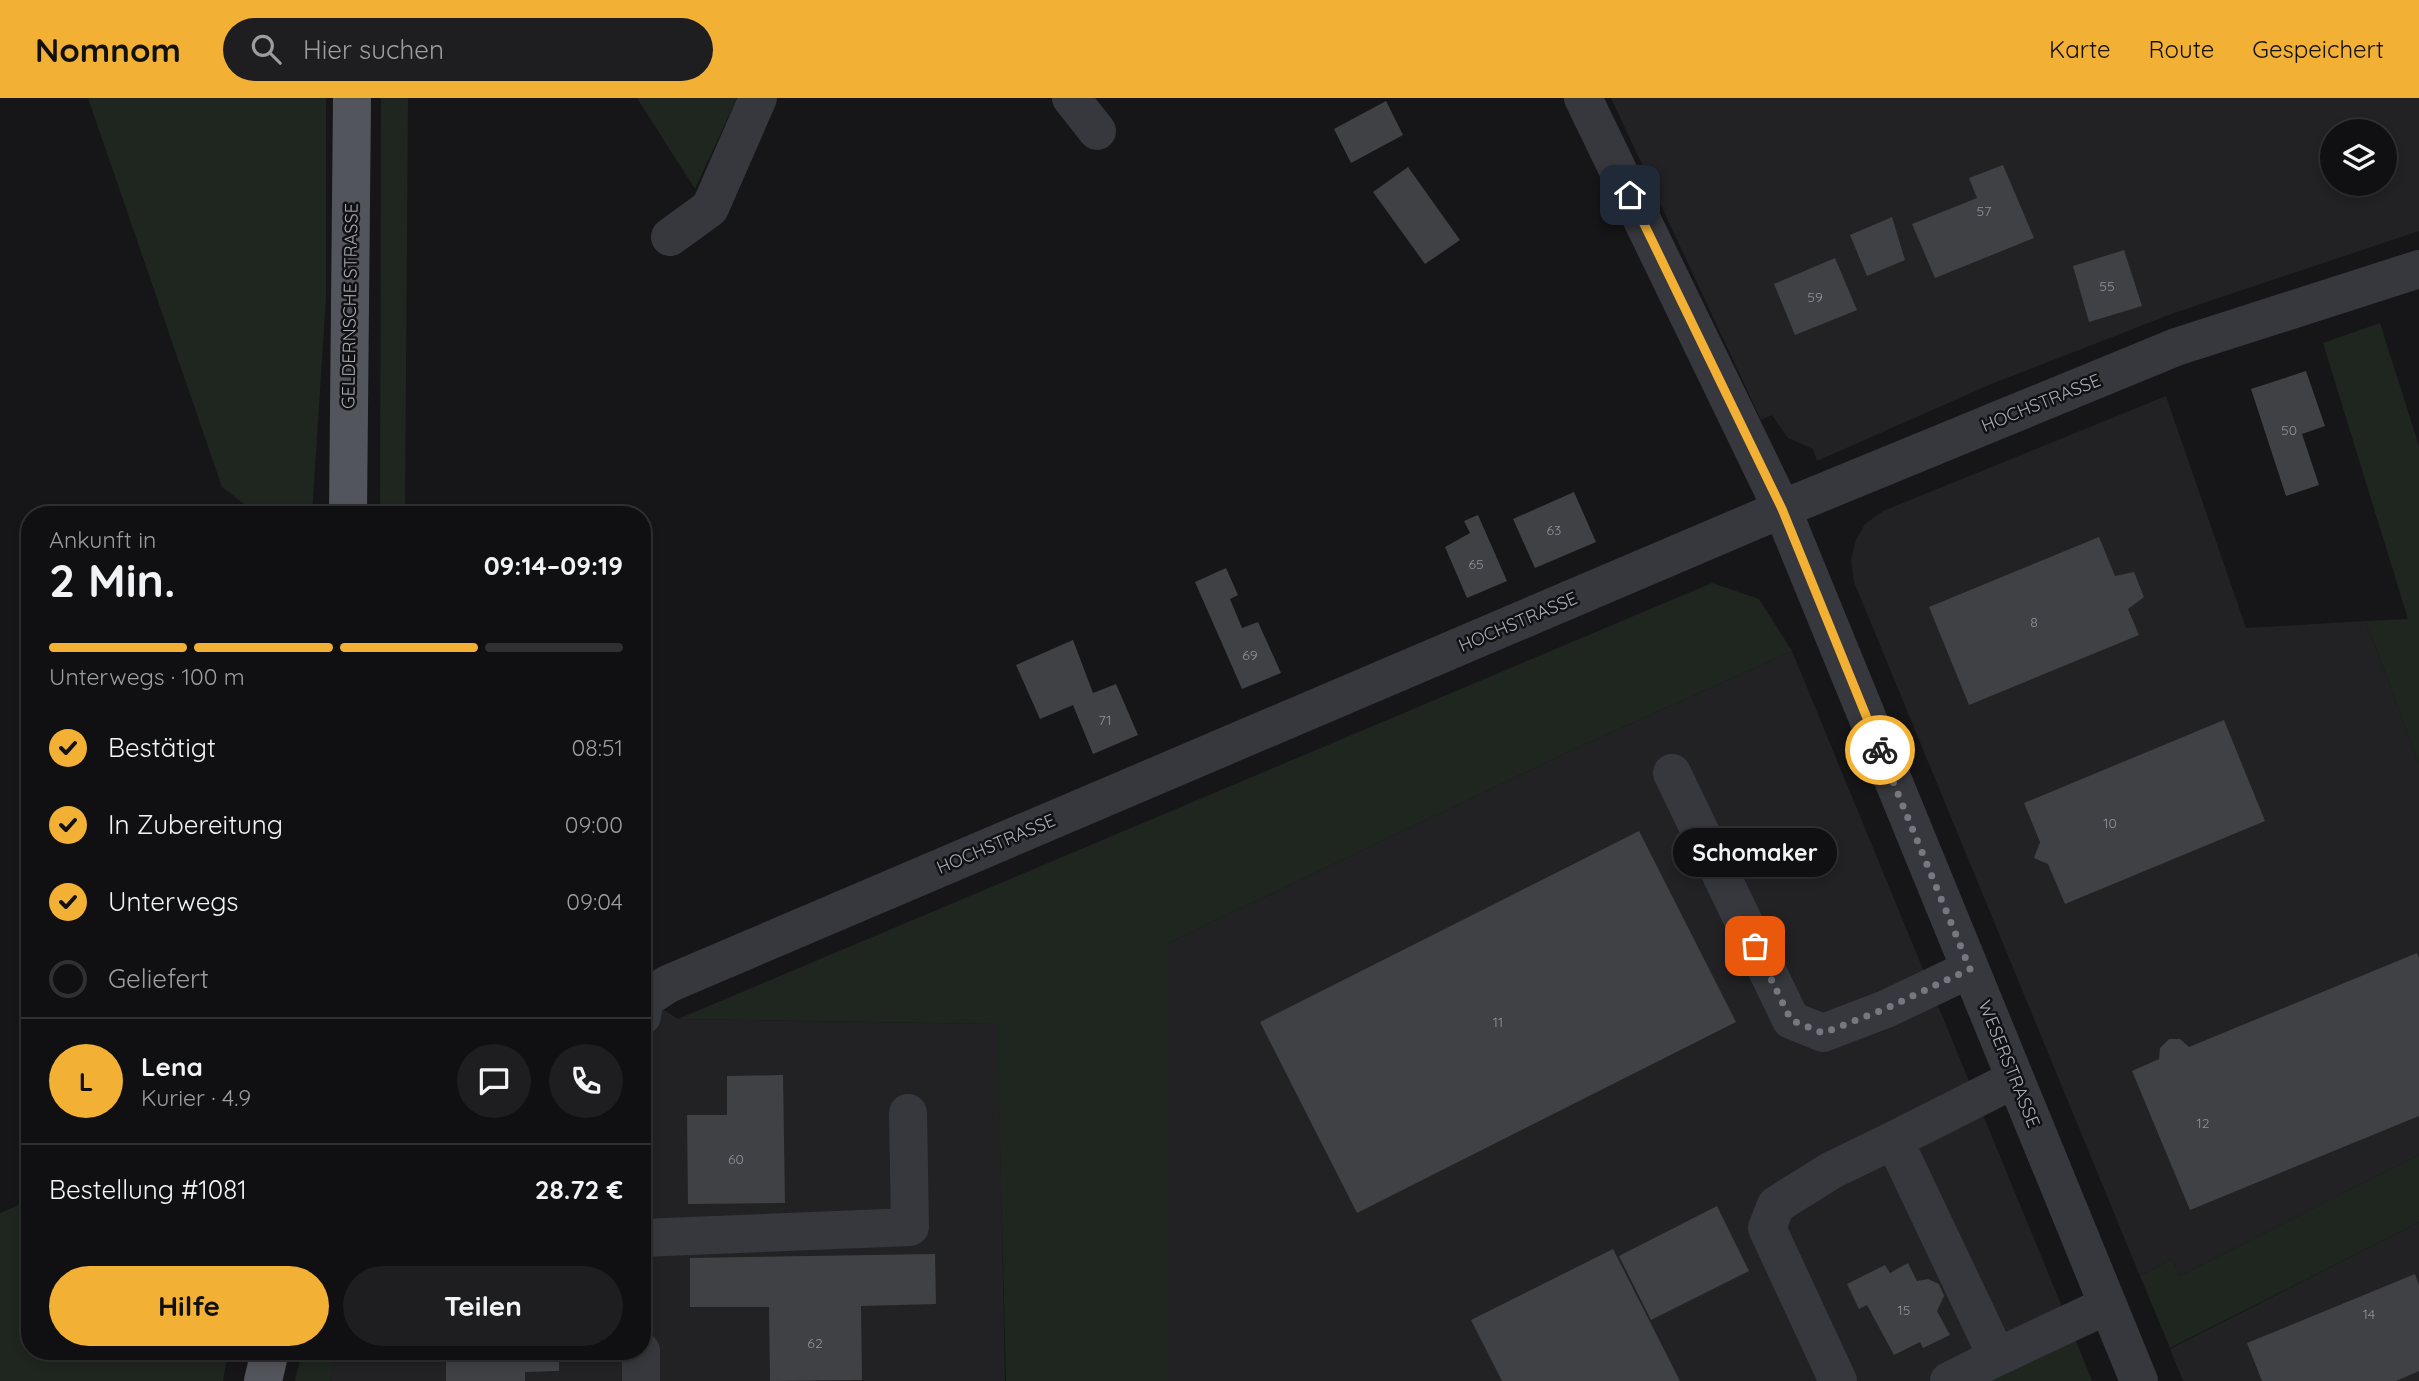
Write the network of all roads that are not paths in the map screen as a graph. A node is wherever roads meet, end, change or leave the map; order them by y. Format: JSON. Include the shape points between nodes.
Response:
{"nodes":[{"id":1,"x":352,"y":98,"type":"edge"},
{"id":2,"x":758,"y":98,"type":"edge"},
{"id":3,"x":1071,"y":98,"type":"edge"},
{"id":4,"x":1583,"y":98,"type":"edge"},
{"id":5,"x":1097,"y":131,"type":"dead end"},
{"id":6,"x":670,"y":237,"type":"dead end"},
{"id":7,"x":2419,"y":269,"type":"edge"},
{"id":8,"x":348,"y":506,"type":"edge"},
{"id":9,"x":1782,"y":509,"type":"junction"},
{"id":10,"x":1672,"y":773,"type":"dead end"},
{"id":11,"x":1970,"y":969,"type":"junction"},
{"id":12,"x":651,"y":995,"type":"edge"},
{"id":13,"x":2015,"y":1079,"type":"junction"},
{"id":14,"x":908,"y":1114,"type":"dead end"},
{"id":15,"x":1894,"y":1140,"type":"junction"},
{"id":16,"x":651,"y":1238,"type":"edge"},
{"id":17,"x":2108,"y":1305,"type":"junction"},
{"id":18,"x":1997,"y":1357,"type":"junction"},
{"id":19,"x":268,"y":1360,"type":"edge"},
{"id":20,"x":641,"y":1360,"type":"edge"},
{"id":21,"x":263,"y":1381,"type":"edge"},
{"id":22,"x":641,"y":1381,"type":"edge"},
{"id":23,"x":1838,"y":1381,"type":"edge"},
{"id":24,"x":1949,"y":1381,"type":"edge"},
{"id":25,"x":2139,"y":1381,"type":"edge"}],
"edges":[{"from":1,"to":8,"type":"main road","name":"GELDERNSCHE STRASSE"},
{"from":2,"to":6,"type":"street","via":[[710,208]]},
{"from":3,"to":5,"type":"street"},
{"from":4,"to":9,"type":"street","name":"WESERSTRASSE"},
{"from":7,"to":9,"type":"street","name":"HOCHSTRASSE","via":[[2176,347]]},
{"from":9,"to":11,"type":"street","name":"WESERSTRASSE"},
{"from":9,"to":12,"type":"street","name":"HOCHSTRASSE"},
{"from":10,"to":11,"type":"street","via":[[1791,1020],[1823,1033]]},
{"from":11,"to":13,"type":"street","name":"WESERSTRASSE"},
{"from":13,"to":15,"type":"street"},
{"from":13,"to":17,"type":"street","name":"WESERSTRASSE"},
{"from":14,"to":16,"type":"street","via":[[910,1227]]},
{"from":15,"to":18,"type":"street"},
{"from":15,"to":23,"type":"street","via":[[1832,1170],[1776,1205],[1767,1228]]},
{"from":17,"to":18,"type":"street"},
{"from":17,"to":25,"type":"street","name":"WESERSTRASSE"},
{"from":18,"to":24,"type":"street"},
{"from":19,"to":21,"type":"main road"},
{"from":20,"to":22,"type":"street"}]}
